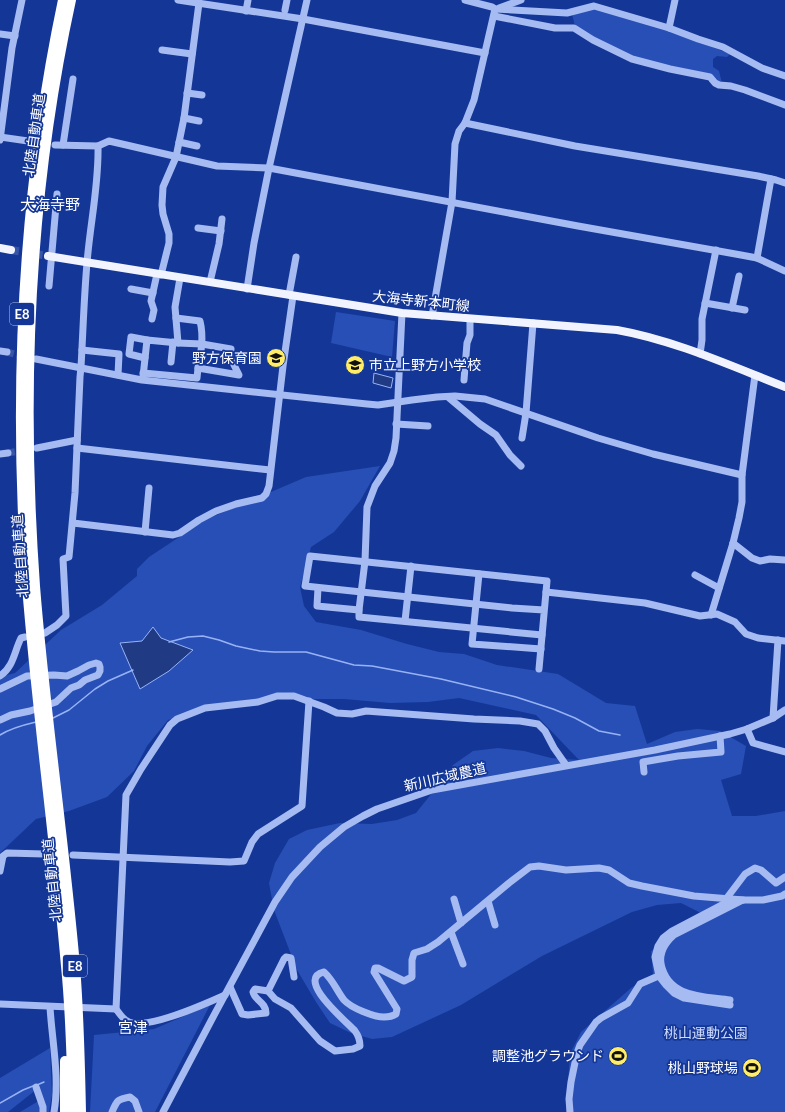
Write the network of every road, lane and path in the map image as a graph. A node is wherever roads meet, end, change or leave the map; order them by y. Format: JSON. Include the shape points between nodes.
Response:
{"nodes":[{"id":1,"x":22,"y":0,"type":"edge"},
{"id":2,"x":63,"y":0,"type":"edge"},
{"id":3,"x":71,"y":0,"type":"edge"},
{"id":4,"x":178,"y":0,"type":"edge"},
{"id":5,"x":248,"y":0,"type":"edge"},
{"id":6,"x":287,"y":0,"type":"edge"},
{"id":7,"x":307,"y":0,"type":"edge"},
{"id":8,"x":465,"y":0,"type":"edge"},
{"id":9,"x":521,"y":0,"type":"edge"},
{"id":10,"x":675,"y":0,"type":"edge"},
{"id":11,"x":199,"y":3,"type":"junction"},
{"id":12,"x":246,"y":10,"type":"junction"},
{"id":13,"x":285,"y":10,"type":"dead end"},
{"id":14,"x":494,"y":13,"type":"junction"},
{"id":15,"x":303,"y":20,"type":"junction"},
{"id":16,"x":669,"y":28,"type":"junction"},
{"id":17,"x":0,"y":34,"type":"edge"},
{"id":18,"x":15,"y":36,"type":"junction"},
{"id":19,"x":162,"y":50,"type":"dead end"},
{"id":20,"x":485,"y":53,"type":"junction"},
{"id":21,"x":192,"y":54,"type":"junction"},
{"id":22,"x":785,"y":76,"type":"edge"},
{"id":23,"x":73,"y":79,"type":"dead end"},
{"id":24,"x":3,"y":89,"type":"edge"},
{"id":25,"x":187,"y":93,"type":"junction"},
{"id":26,"x":202,"y":96,"type":"dead end"},
{"id":27,"x":785,"y":105,"type":"edge"},
{"id":28,"x":184,"y":118,"type":"junction"},
{"id":29,"x":199,"y":121,"type":"dead end"},
{"id":30,"x":465,"y":123,"type":"junction"},
{"id":31,"x":1,"y":128,"type":"edge"},
{"id":32,"x":0,"y":139,"type":"edge"},
{"id":33,"x":28,"y":141,"type":"dead end"},
{"id":34,"x":179,"y":142,"type":"junction"},
{"id":35,"x":98,"y":146,"type":"junction"},
{"id":36,"x":196,"y":146,"type":"dead end"},
{"id":37,"x":176,"y":157,"type":"junction"},
{"id":38,"x":269,"y":168,"type":"junction"},
{"id":39,"x":771,"y":179,"type":"junction"},
{"id":40,"x":785,"y":184,"type":"edge"},
{"id":41,"x":57,"y":194,"type":"dead end"},
{"id":42,"x":452,"y":202,"type":"junction"},
{"id":43,"x":222,"y":219,"type":"dead end"},
{"id":44,"x":198,"y":228,"type":"dead end"},
{"id":45,"x":221,"y":231,"type":"junction"},
{"id":46,"x":0,"y":248,"type":"edge"},
{"id":47,"x":11,"y":250,"type":"tunnel mouth"},
{"id":48,"x":716,"y":250,"type":"junction"},
{"id":49,"x":49,"y":257,"type":"junction"},
{"id":50,"x":296,"y":257,"type":"dead end"},
{"id":51,"x":757,"y":258,"type":"junction"},
{"id":52,"x":87,"y":263,"type":"junction"},
{"id":53,"x":785,"y":271,"type":"edge"},
{"id":54,"x":159,"y":274,"type":"junction"},
{"id":55,"x":739,"y":276,"type":"dead end"},
{"id":56,"x":180,"y":278,"type":"junction"},
{"id":57,"x":210,"y":282,"type":"junction"},
{"id":58,"x":49,"y":286,"type":"dead end"},
{"id":59,"x":131,"y":289,"type":"dead end"},
{"id":60,"x":247,"y":289,"type":"junction"},
{"id":61,"x":153,"y":293,"type":"junction"},
{"id":62,"x":291,"y":295,"type":"junction"},
{"id":63,"x":705,"y":303,"type":"junction"},
{"id":64,"x":732,"y":308,"type":"junction"},
{"id":65,"x":745,"y":310,"type":"dead end"},
{"id":66,"x":402,"y":313,"type":"junction"},
{"id":67,"x":432,"y":316,"type":"junction"},
{"id":68,"x":152,"y":318,"type":"dead end"},
{"id":69,"x":176,"y":318,"type":"junction"},
{"id":70,"x":470,"y":319,"type":"junction"},
{"id":71,"x":532,"y":323,"type":"junction"},
{"id":72,"x":147,"y":340,"type":"junction"},
{"id":73,"x":175,"y":343,"type":"junction"},
{"id":74,"x":202,"y":344,"type":"junction"},
{"id":75,"x":82,"y":350,"type":"junction"},
{"id":76,"x":700,"y":354,"type":"junction"},
{"id":77,"x":145,"y":358,"type":"junction"},
{"id":78,"x":36,"y":359,"type":"dead end"},
{"id":79,"x":171,"y":362,"type":"dead end"},
{"id":80,"x":81,"y":367,"type":"junction"},
{"id":81,"x":198,"y":368,"type":"junction"},
{"id":82,"x":118,"y":375,"type":"junction"},
{"id":83,"x":755,"y":375,"type":"junction"},
{"id":84,"x":143,"y":376,"type":"junction"},
{"id":85,"x":464,"y":380,"type":"dead end"},
{"id":86,"x":785,"y":387,"type":"edge"},
{"id":87,"x":279,"y":395,"type":"junction"},
{"id":88,"x":448,"y":397,"type":"junction"},
{"id":89,"x":397,"y":402,"type":"junction"},
{"id":90,"x":526,"y":413,"type":"junction"},
{"id":91,"x":396,"y":424,"type":"junction"},
{"id":92,"x":428,"y":426,"type":"dead end"},
{"id":93,"x":522,"y":438,"type":"dead end"},
{"id":94,"x":77,"y":444,"type":"junction"},
{"id":95,"x":37,"y":448,"type":"dead end"},
{"id":96,"x":521,"y":466,"type":"dead end"},
{"id":97,"x":270,"y":470,"type":"junction"},
{"id":98,"x":742,"y":475,"type":"junction"},
{"id":99,"x":149,"y":488,"type":"dead end"},
{"id":100,"x":73,"y":523,"type":"junction"},
{"id":101,"x":145,"y":532,"type":"junction"},
{"id":102,"x":733,"y":543,"type":"junction"},
{"id":103,"x":785,"y":560,"type":"edge"},
{"id":104,"x":365,"y":561,"type":"junction"},
{"id":105,"x":411,"y":566,"type":"junction"},
{"id":106,"x":479,"y":574,"type":"junction"},
{"id":107,"x":695,"y":575,"type":"dead end"},
{"id":108,"x":318,"y":588,"type":"junction"},
{"id":109,"x":719,"y":588,"type":"junction"},
{"id":110,"x":362,"y":592,"type":"junction"},
{"id":111,"x":546,"y":592,"type":"junction"},
{"id":112,"x":407,"y":596,"type":"junction"},
{"id":113,"x":477,"y":604,"type":"junction"},
{"id":114,"x":358,"y":610,"type":"junction"},
{"id":115,"x":544,"y":610,"type":"junction"},
{"id":116,"x":711,"y":615,"type":"junction"},
{"id":117,"x":405,"y":621,"type":"junction"},
{"id":118,"x":474,"y":628,"type":"junction"},
{"id":119,"x":35,"y":633,"type":"junction"},
{"id":120,"x":542,"y":635,"type":"junction"},
{"id":121,"x":781,"y":640,"type":"edge"},
{"id":122,"x":541,"y":650,"type":"junction"},
{"id":123,"x":539,"y":669,"type":"dead end"},
{"id":124,"x":0,"y":676,"type":"edge"},
{"id":125,"x":0,"y":689,"type":"edge"},
{"id":126,"x":309,"y":701,"type":"junction"},
{"id":127,"x":785,"y":710,"type":"edge"},
{"id":128,"x":773,"y":718,"type":"junction"},
{"id":129,"x":0,"y":720,"type":"edge"},
{"id":130,"x":747,"y":729,"type":"junction"},
{"id":131,"x":720,"y":736,"type":"junction"},
{"id":132,"x":785,"y":752,"type":"edge"},
{"id":133,"x":566,"y":765,"type":"junction"},
{"id":134,"x":644,"y":772,"type":"dead end"},
{"id":135,"x":55,"y":822,"type":"junction"},
{"id":136,"x":44,"y":854,"type":"dead end"},
{"id":137,"x":73,"y":855,"type":"dead end"},
{"id":138,"x":124,"y":857,"type":"junction"},
{"id":139,"x":0,"y":871,"type":"edge"},
{"id":140,"x":785,"y":877,"type":"edge"},
{"id":141,"x":58,"y":879,"type":"junction"},
{"id":142,"x":785,"y":894,"type":"edge"},
{"id":143,"x":454,"y":899,"type":"dead end"},
{"id":144,"x":726,"y":899,"type":"junction"},
{"id":145,"x":743,"y":900,"type":"junction"},
{"id":146,"x":488,"y":901,"type":"junction"},
{"id":147,"x":461,"y":923,"type":"junction"},
{"id":148,"x":495,"y":925,"type":"dead end"},
{"id":149,"x":451,"y":932,"type":"junction"},
{"id":150,"x":463,"y":964,"type":"dead end"},
{"id":151,"x":661,"y":974,"type":"junction"},
{"id":152,"x":294,"y":977,"type":"dead end"},
{"id":153,"x":230,"y":987,"type":"junction"},
{"id":154,"x":268,"y":991,"type":"junction"},
{"id":155,"x":225,"y":995,"type":"junction"},
{"id":156,"x":730,"y":1003,"type":"dead end"},
{"id":157,"x":0,"y":1004,"type":"edge"},
{"id":158,"x":50,"y":1007,"type":"junction"},
{"id":159,"x":116,"y":1009,"type":"junction"},
{"id":160,"x":36,"y":1087,"type":"dead end"},
{"id":161,"x":43,"y":1112,"type":"edge"},
{"id":162,"x":54,"y":1112,"type":"edge"},
{"id":163,"x":65,"y":1112,"type":"edge"},
{"id":164,"x":73,"y":1112,"type":"edge"},
{"id":165,"x":81,"y":1112,"type":"edge"},
{"id":166,"x":112,"y":1112,"type":"edge"},
{"id":167,"x":139,"y":1112,"type":"edge"},
{"id":168,"x":163,"y":1112,"type":"edge"},
{"id":169,"x":570,"y":1112,"type":"edge"}],
"edges":[{"from":1,"to":18,"type":"street"},
{"from":2,"to":119,"type":"highway","name":"北陸自動車道","number":"E8","via":[[46,87],[38,147],[28,230],[22,316],[20,403],[24,544]]},
{"from":3,"to":119,"type":"highway","name":"北陸自動車道","number":"E8","via":[[45,150],[30,317],[29,474]]},
{"from":4,"to":11,"type":"street"},
{"from":5,"to":12,"type":"street"},
{"from":6,"to":13,"type":"street"},
{"from":7,"to":15,"type":"street"},
{"from":8,"to":14,"type":"street","via":[[492,7]]},
{"from":9,"to":14,"type":"street"},
{"from":10,"to":16,"type":"street"},
{"from":11,"to":12,"type":"street"},
{"from":11,"to":21,"type":"street"},
{"from":12,"to":15,"type":"street"},
{"from":14,"to":16,"type":"street","via":[[567,13],[594,6]]},
{"from":14,"to":20,"type":"street"},
{"from":14,"to":27,"type":"street","via":[[555,28],[574,28],[592,40],[632,59],[710,77],[719,85],[745,90]]},
{"from":15,"to":20,"type":"street"},
{"from":15,"to":38,"type":"street"},
{"from":16,"to":22,"type":"street","via":[[723,47],[762,68]]},
{"from":17,"to":18,"type":"street"},
{"from":18,"to":24,"type":"street"},
{"from":19,"to":21,"type":"street"},
{"from":20,"to":30,"type":"street","via":[[474,100]]},
{"from":21,"to":25,"type":"street"},
{"from":23,"to":35,"type":"street","via":[[59,145]]},
{"from":24,"to":31,"type":"street"},
{"from":25,"to":26,"type":"street"},
{"from":25,"to":28,"type":"street"},
{"from":28,"to":29,"type":"street"},
{"from":28,"to":34,"type":"street"},
{"from":30,"to":39,"type":"street","via":[[575,146]]},
{"from":30,"to":42,"type":"street","via":[[455,144]]},
{"from":31,"to":32,"type":"street"},
{"from":32,"to":33,"type":"street"},
{"from":34,"to":36,"type":"street"},
{"from":34,"to":37,"type":"street"},
{"from":35,"to":37,"type":"street","via":[[109,141]]},
{"from":35,"to":52,"type":"street"},
{"from":37,"to":38,"type":"street","via":[[217,166]]},
{"from":37,"to":54,"type":"street","via":[[164,187],[162,205],[169,243]]},
{"from":38,"to":42,"type":"street"},
{"from":38,"to":60,"type":"street"},
{"from":39,"to":40,"type":"street"},
{"from":39,"to":51,"type":"street"},
{"from":41,"to":49,"type":"street"},
{"from":42,"to":48,"type":"street"},
{"from":42,"to":67,"type":"street"},
{"from":43,"to":45,"type":"street"},
{"from":44,"to":45,"type":"street"},
{"from":45,"to":57,"type":"street"},
{"from":46,"to":47,"type":"main road"},
{"from":48,"to":51,"type":"street"},
{"from":48,"to":63,"type":"street"},
{"from":49,"to":52,"type":"main road","name":"大海寺新本町線"},
{"from":49,"to":58,"type":"street"},
{"from":50,"to":62,"type":"street"},
{"from":51,"to":53,"type":"street"},
{"from":52,"to":54,"type":"main road","name":"大海寺新本町線"},
{"from":52,"to":75,"type":"street"},
{"from":54,"to":56,"type":"main road","name":"大海寺新本町線"},
{"from":54,"to":61,"type":"street"},
{"from":55,"to":64,"type":"street"},
{"from":56,"to":57,"type":"main road","name":"大海寺新本町線"},
{"from":56,"to":69,"type":"street","via":[[175,307]]},
{"from":57,"to":60,"type":"main road","name":"大海寺新本町線"},
{"from":59,"to":61,"type":"street"},
{"from":60,"to":62,"type":"main road","name":"大海寺新本町線"},
{"from":61,"to":68,"type":"street"},
{"from":62,"to":66,"type":"main road","name":"大海寺新本町線"},
{"from":62,"to":87,"type":"street"},
{"from":63,"to":64,"type":"street"},
{"from":63,"to":76,"type":"street"},
{"from":64,"to":65,"type":"street"},
{"from":66,"to":67,"type":"main road","name":"大海寺新本町線"},
{"from":66,"to":89,"type":"street"},
{"from":67,"to":70,"type":"main road","name":"大海寺新本町線"},
{"from":69,"to":73,"type":"street"},
{"from":69,"to":74,"type":"street","via":[[200,321]]},
{"from":70,"to":71,"type":"main road","name":"大海寺新本町線"},
{"from":70,"to":85,"type":"street"},
{"from":71,"to":76,"type":"main road","name":"大海寺新本町線","via":[[624,331]]},
{"from":71,"to":90,"type":"street"},
{"from":72,"to":73,"type":"street"},
{"from":72,"to":77,"type":"street"},
{"from":72,"to":77,"type":"street","via":[[131,337],[129,354]]},
{"from":73,"to":74,"type":"street"},
{"from":73,"to":79,"type":"street"},
{"from":74,"to":81,"type":"street"},
{"from":74,"to":81,"type":"street","via":[[231,349],[230,357],[239,375]]},
{"from":75,"to":80,"type":"street"},
{"from":75,"to":82,"type":"street","via":[[119,354]]},
{"from":76,"to":83,"type":"main road","name":"大海寺新本町線"},
{"from":77,"to":84,"type":"street"},
{"from":78,"to":80,"type":"street"},
{"from":80,"to":82,"type":"street"},
{"from":80,"to":94,"type":"street"},
{"from":81,"to":84,"type":"street","via":[[197,378]]},
{"from":82,"to":84,"type":"street"},
{"from":83,"to":86,"type":"main road","name":"大海寺新本町線"},
{"from":83,"to":98,"type":"street"},
{"from":84,"to":87,"type":"street"},
{"from":87,"to":89,"type":"street","via":[[373,405]]},
{"from":87,"to":97,"type":"street"},
{"from":88,"to":89,"type":"street"},
{"from":88,"to":90,"type":"street","via":[[485,399]]},
{"from":88,"to":96,"type":"street","via":[[496,434]]},
{"from":89,"to":91,"type":"street"},
{"from":90,"to":93,"type":"street"},
{"from":90,"to":98,"type":"street","via":[[652,454]]},
{"from":91,"to":92,"type":"street"},
{"from":91,"to":104,"type":"street","via":[[394,451],[390,463],[374,486],[367,507]]},
{"from":94,"to":95,"type":"street"},
{"from":94,"to":97,"type":"street"},
{"from":94,"to":100,"type":"street"},
{"from":97,"to":101,"type":"street","via":[[269,486],[262,498],[216,511],[180,533],[173,535]]},
{"from":98,"to":102,"type":"street","via":[[742,502]]},
{"from":99,"to":101,"type":"street"},
{"from":100,"to":101,"type":"street"},
{"from":100,"to":119,"type":"street","via":[[69,557],[63,559],[66,616],[58,625]]},
{"from":102,"to":103,"type":"street","via":[[760,561]]},
{"from":102,"to":109,"type":"street"},
{"from":104,"to":105,"type":"street"},
{"from":104,"to":108,"type":"street","via":[[310,556],[305,586]]},
{"from":104,"to":110,"type":"street"},
{"from":105,"to":106,"type":"street"},
{"from":105,"to":112,"type":"street"},
{"from":106,"to":111,"type":"street","via":[[547,581]]},
{"from":106,"to":113,"type":"street"},
{"from":107,"to":109,"type":"street"},
{"from":108,"to":110,"type":"street"},
{"from":108,"to":114,"type":"street","via":[[317,606]]},
{"from":109,"to":116,"type":"street"},
{"from":110,"to":112,"type":"street"},
{"from":110,"to":114,"type":"street"},
{"from":111,"to":115,"type":"street"},
{"from":111,"to":116,"type":"street","via":[[645,603],[700,616]]},
{"from":112,"to":113,"type":"street"},
{"from":112,"to":117,"type":"street"},
{"from":113,"to":115,"type":"street"},
{"from":113,"to":118,"type":"street"},
{"from":114,"to":117,"type":"street","via":[[359,617]]},
{"from":115,"to":120,"type":"street"},
{"from":116,"to":121,"type":"street","via":[[717,614],[735,622],[746,634]]},
{"from":117,"to":118,"type":"street"},
{"from":118,"to":120,"type":"street"},
{"from":118,"to":122,"type":"street","via":[[472,644]]},
{"from":119,"to":124,"type":"street","via":[[21,638],[11,664]]},
{"from":119,"to":135,"type":"highway","name":"北陸自動車道","number":"E8"},
{"from":120,"to":122,"type":"street"},
{"from":121,"to":128,"type":"street"},
{"from":122,"to":123,"type":"street"},
{"from":125,"to":129,"type":"street","via":[[27,676],[67,676],[96,663],[100,667],[98,675],[71,688],[56,702]]},
{"from":126,"to":133,"type":"street","via":[[337,713],[352,714],[366,711],[538,724]]},
{"from":126,"to":138,"type":"street","via":[[294,696],[277,696],[258,702],[205,708],[173,722],[126,795]]},
{"from":126,"to":138,"type":"street","via":[[302,806],[258,834],[244,861]]},
{"from":127,"to":128,"type":"street","name":"新川広域農道"},
{"from":128,"to":130,"type":"street","name":"新川広域農道"},
{"from":130,"to":131,"type":"street","name":"新川広域農道"},
{"from":130,"to":132,"type":"street","via":[[753,743]]},
{"from":131,"to":133,"type":"street","name":"新川広域農道"},
{"from":131,"to":134,"type":"street","via":[[721,752],[643,762]]},
{"from":133,"to":153,"type":"street","name":"新川広域農道","via":[[432,790],[377,809],[344,827],[320,847],[292,878],[275,902]]},
{"from":135,"to":141,"type":"highway","name":"北陸自動車道","number":"E8"},
{"from":135,"to":165,"type":"highway","name":"北陸自動車道","number":"E8","via":[[75,969]]},
{"from":136,"to":139,"type":"street","via":[[7,853],[3,856]]},
{"from":137,"to":138,"type":"street"},
{"from":138,"to":159,"type":"street"},
{"from":140,"to":144,"type":"street","via":[[776,883],[755,868],[745,874]]},
{"from":141,"to":163,"type":"highway","via":[[65,1016]]},
{"from":141,"to":164,"type":"highway","name":"北陸自動車道","number":"E8","via":[[72,1050]]},
{"from":142,"to":145,"type":"street","via":[[763,900]]},
{"from":143,"to":147,"type":"street"},
{"from":144,"to":145,"type":"street"},
{"from":144,"to":146,"type":"street","via":[[694,896],[629,883],[609,870],[599,868],[566,870],[539,866],[530,867]]},
{"from":145,"to":151,"type":"street","via":[[667,941],[660,957]]},
{"from":146,"to":147,"type":"street"},
{"from":146,"to":148,"type":"street"},
{"from":147,"to":149,"type":"street"},
{"from":149,"to":150,"type":"street"},
{"from":149,"to":154,"type":"street","via":[[427,949],[414,953],[412,977],[404,981],[375,968],[374,972],[397,1009],[396,1014],[384,1017],[352,1007],[343,999],[324,972],[316,976],[315,981],[324,1001],[360,1040],[360,1046],[353,1049],[335,1051],[320,1041],[291,1008],[275,999]]},
{"from":151,"to":156,"type":"street","via":[[677,989],[686,993]]},
{"from":151,"to":169,"type":"street","via":[[640,984],[628,1003],[596,1022],[580,1045],[570,1082]]},
{"from":152,"to":154,"type":"street","via":[[291,958],[286,957]]},
{"from":153,"to":154,"type":"street","via":[[242,1014],[248,1015],[266,1012],[266,1008],[254,997],[253,992],[255,989]]},
{"from":153,"to":155,"type":"street","name":"新川広域農道"},
{"from":155,"to":159,"type":"street","via":[[160,1020],[138,1024],[127,1021]]},
{"from":155,"to":168,"type":"street","name":"新川広域農道"},
{"from":157,"to":158,"type":"street"},
{"from":158,"to":159,"type":"street"},
{"from":158,"to":162,"type":"street","via":[[56,1071]]},
{"from":160,"to":161,"type":"street"},
{"from":166,"to":167,"type":"street","via":[[117,1102],[130,1097],[135,1101]]}]}
